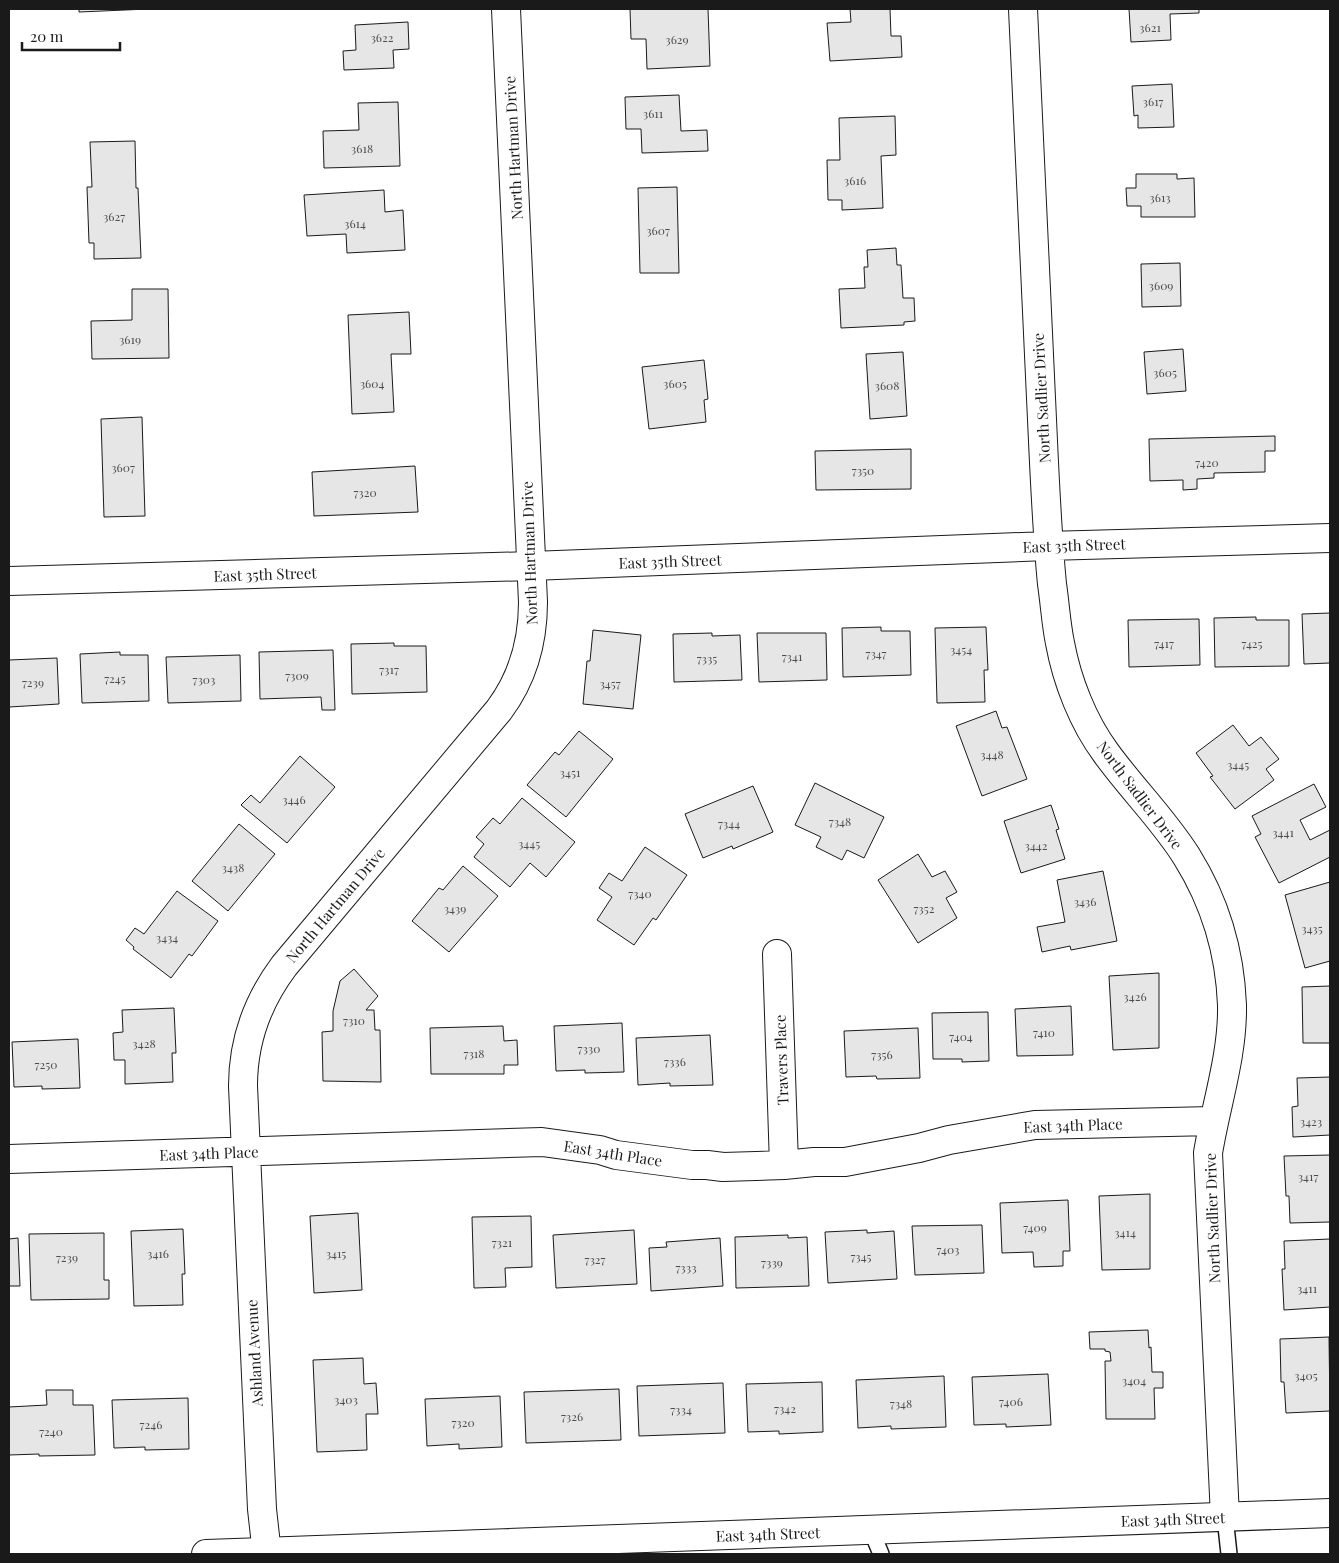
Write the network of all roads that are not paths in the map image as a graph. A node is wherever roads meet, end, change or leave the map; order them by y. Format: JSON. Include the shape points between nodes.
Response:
{"nodes":[{"id":1,"x":506,"y":9,"type":"edge"},
{"id":2,"x":1023,"y":9,"type":"edge"},
{"id":3,"x":1330,"y":538,"type":"edge"},
{"id":4,"x":1047,"y":546,"type":"junction"},
{"id":5,"x":531,"y":566,"type":"junction"},
{"id":6,"x":9,"y":581,"type":"edge"},
{"id":7,"x":777,"y":954,"type":"dead end"},
{"id":8,"x":1213,"y":1121,"type":"junction"},
{"id":9,"x":245,"y":1152,"type":"junction"},
{"id":10,"x":9,"y":1159,"type":"edge"},
{"id":11,"x":784,"y":1165,"type":"junction"},
{"id":12,"x":1330,"y":1513,"type":"edge"},
{"id":13,"x":1225,"y":1517,"type":"junction"},
{"id":14,"x":876,"y":1542,"type":"edge"},
{"id":15,"x":267,"y":1553,"type":"edge"},
{"id":16,"x":206,"y":1554,"type":"edge"},
{"id":17,"x":1229,"y":1554,"type":"edge"}],
"edges":[{"from":1,"to":5,"type":"street","name":"North Hartman Drive"},
{"from":2,"to":4,"type":"street","name":"North Sadlier Drive"},
{"from":3,"to":4,"type":"street","name":"East 35th Street"},
{"from":4,"to":5,"type":"street","name":"East 35th Street"},
{"from":4,"to":8,"type":"street","name":"North Sadlier Drive","via":[[1060,643],[1067,672],[1084,715],[1107,754],[1186,856],[1208,897],[1223,943],[1231,989],[1232,1021],[1229,1052]]},
{"from":5,"to":6,"type":"street","name":"East 35th Street"},
{"from":5,"to":9,"type":"street","name":"North Hartman Drive","via":[[530,641],[518,678],[506,700],[284,966],[266,993],[250,1030],[243,1062]]},
{"from":7,"to":11,"type":"street","name":"Travers Place"},
{"from":8,"to":11,"type":"street","name":"East 34th Place","via":[[1035,1125],[845,1162]]},
{"from":8,"to":13,"type":"street","name":"North Sadlier Drive","via":[[1208,1153]]},
{"from":9,"to":10,"type":"street","name":"East 34th Place"},
{"from":9,"to":11,"type":"street","name":"East 34th Place","via":[[542,1142],[692,1165]]},
{"from":9,"to":15,"type":"street","name":"Ashland Avenue","via":[[262,1509]]},
{"from":12,"to":13,"type":"street","name":"East 34th Street"},
{"from":13,"to":14,"type":"street","name":"East 34th Street"},
{"from":13,"to":17,"type":"lane"},
{"from":14,"to":15,"type":"street","name":"East 34th Street"},
{"from":15,"to":16,"type":"street","name":"East 34th Street"}]}
